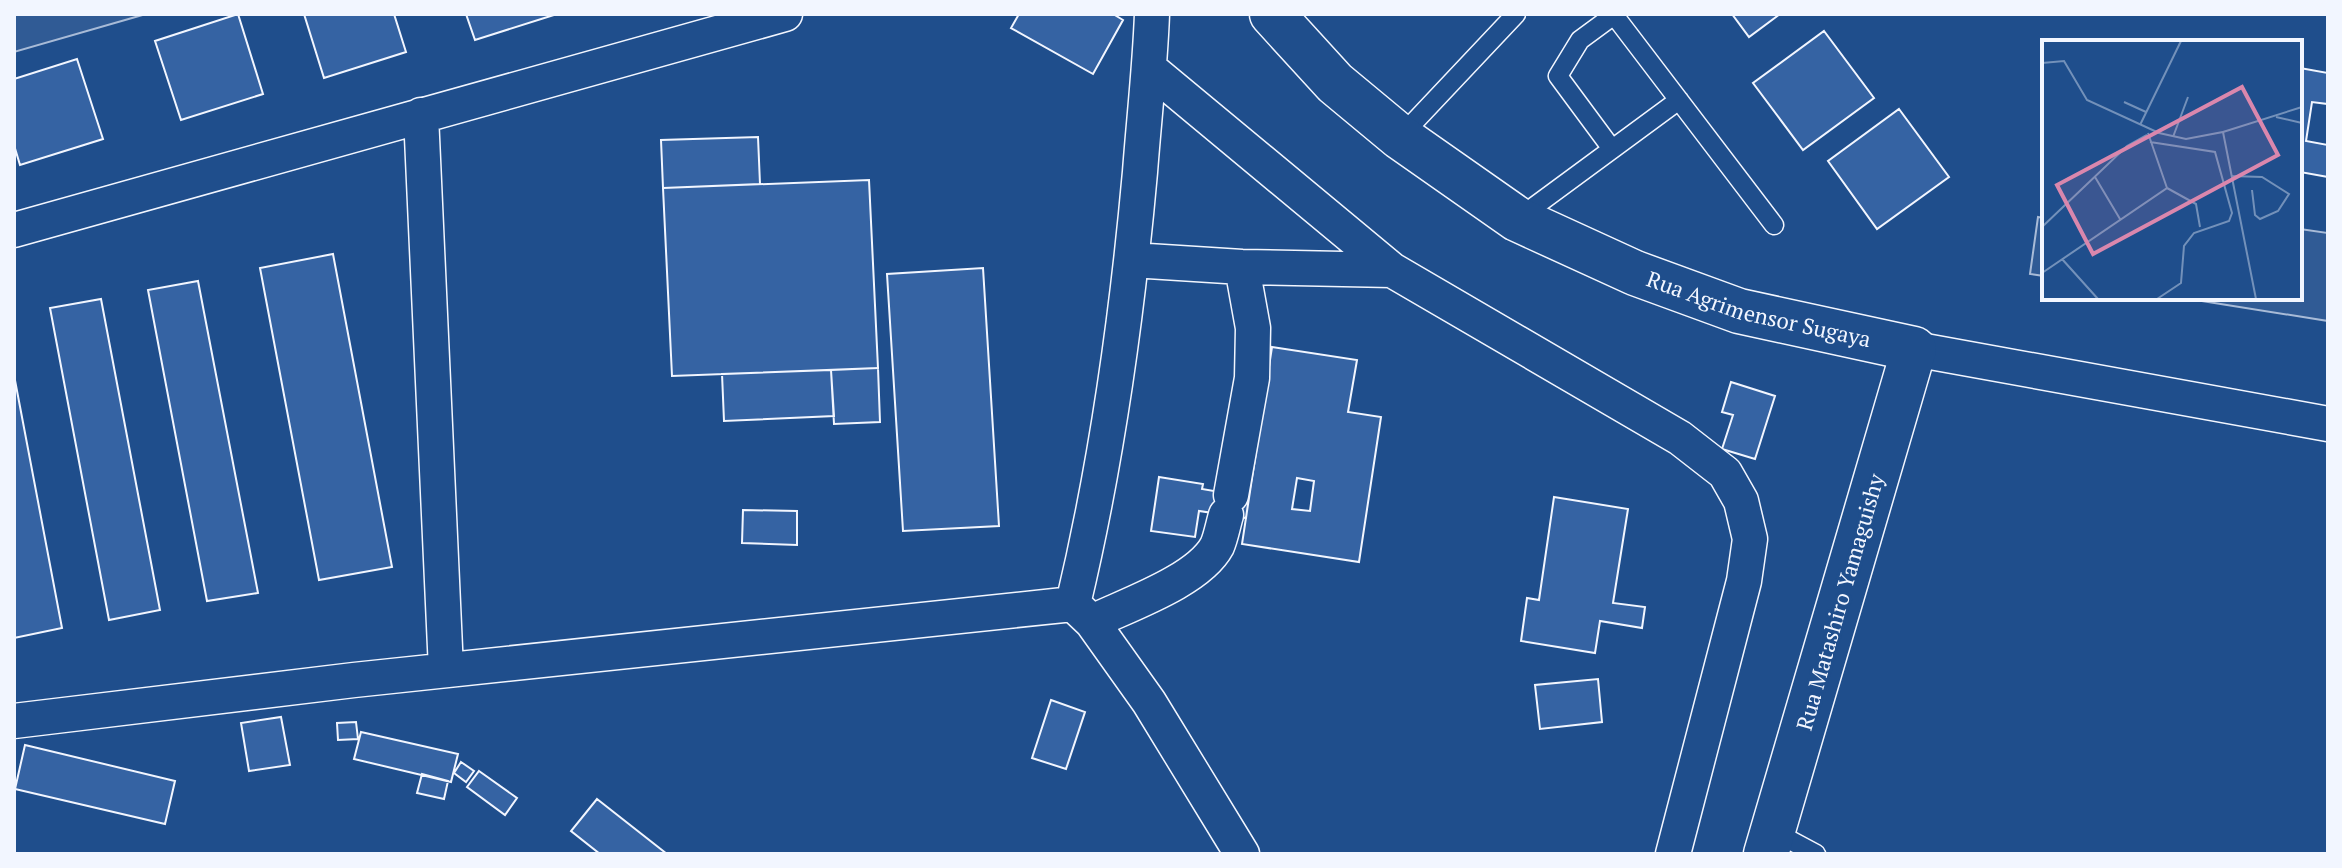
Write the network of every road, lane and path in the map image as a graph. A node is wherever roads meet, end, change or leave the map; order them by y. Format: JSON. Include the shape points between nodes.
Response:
{"nodes":[{"id":1,"x":785,"y":14,"type":"edge"},
{"id":2,"x":1152,"y":14,"type":"edge"},
{"id":3,"x":1272,"y":14,"type":"edge"},
{"id":4,"x":1516,"y":14,"type":"edge"},
{"id":5,"x":1150,"y":69,"type":"junction"},
{"id":6,"x":1679,"y":100,"type":"junction"},
{"id":7,"x":421,"y":115,"type":"junction"},
{"id":8,"x":1400,"y":137,"type":"junction"},
{"id":9,"x":1612,"y":149,"type":"junction"},
{"id":10,"x":1517,"y":219,"type":"junction"},
{"id":11,"x":1774,"y":225,"type":"dead end"},
{"id":12,"x":14,"y":230,"type":"edge"},
{"id":13,"x":1132,"y":260,"type":"junction"},
{"id":14,"x":1242,"y":267,"type":"junction"},
{"id":15,"x":1392,"y":270,"type":"junction"},
{"id":16,"x":1914,"y":349,"type":"junction"},
{"id":17,"x":2328,"y":424,"type":"edge"},
{"id":18,"x":1083,"y":613,"type":"junction"},
{"id":19,"x":446,"y":670,"type":"junction"},
{"id":20,"x":14,"y":721,"type":"edge"},
{"id":21,"x":1770,"y":843,"type":"edge"},
{"id":22,"x":1242,"y":854,"type":"edge"},
{"id":23,"x":1673,"y":854,"type":"edge"},
{"id":24,"x":1816,"y":854,"type":"edge"}],
"edges":[{"from":1,"to":7,"type":"street"},
{"from":2,"to":5,"type":"street"},
{"from":3,"to":8,"type":"main road","name":"Rua Agrimensor Sugaya","via":[[1335,83]]},
{"from":4,"to":8,"type":"lane"},
{"from":5,"to":13,"type":"street"},
{"from":5,"to":15,"type":"street"},
{"from":6,"to":9,"type":"lane"},
{"from":6,"to":9,"type":"lane","via":[[1614,15],[1580,40],[1558,76]]},
{"from":6,"to":11,"type":"lane"},
{"from":7,"to":12,"type":"street"},
{"from":7,"to":19,"type":"street"},
{"from":8,"to":10,"type":"main road","name":"Rua Agrimensor Sugaya"},
{"from":9,"to":10,"type":"lane"},
{"from":10,"to":16,"type":"main road","name":"Rua Agrimensor Sugaya","via":[[1635,273],[1739,311]]},
{"from":13,"to":14,"type":"street"},
{"from":13,"to":18,"type":"street"},
{"from":14,"to":15,"type":"street"},
{"from":14,"to":18,"type":"street","via":[[1253,328],[1252,378],[1217,545],[1195,570]]},
{"from":15,"to":23,"type":"street","via":[[1680,438],[1725,473],[1741,501],[1750,539],[1744,581]]},
{"from":16,"to":17,"type":"street","name":"Rua Agrimensor Sugaya"},
{"from":16,"to":21,"type":"main road","name":"Rua Matashiro Yamaguishy"},
{"from":18,"to":19,"type":"street"},
{"from":18,"to":22,"type":"street","via":[[1149,702]]},
{"from":19,"to":20,"type":"street"},
{"from":21,"to":24,"type":"lane"}]}
